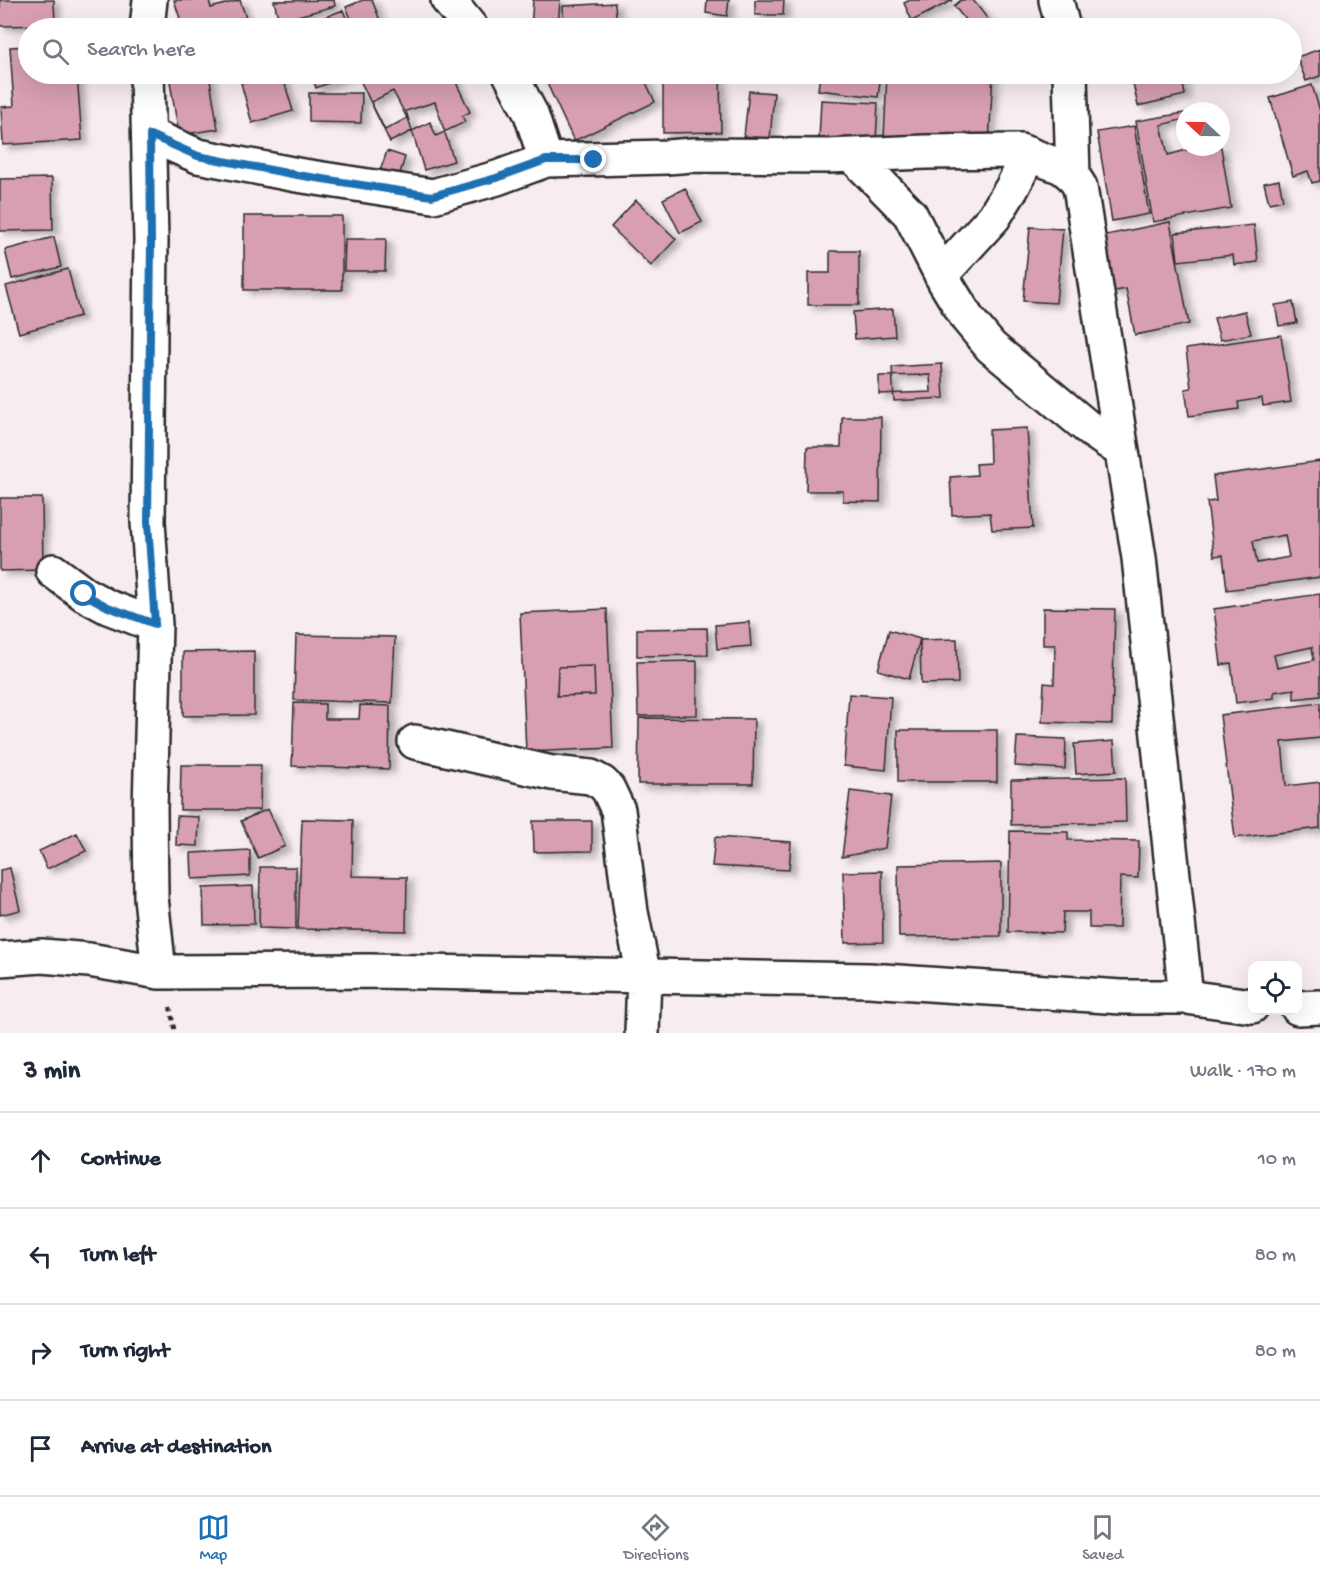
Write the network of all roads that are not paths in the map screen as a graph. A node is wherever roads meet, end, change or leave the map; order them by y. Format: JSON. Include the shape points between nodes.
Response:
{"nodes":[{"id":1,"x":150,"y":0,"type":"edge"},
{"id":2,"x":448,"y":0,"type":"edge"},
{"id":3,"x":1056,"y":0,"type":"edge"},
{"id":4,"x":148,"y":18,"type":"edge"},
{"id":5,"x":463,"y":18,"type":"edge"},
{"id":6,"x":1060,"y":18,"type":"edge"},
{"id":7,"x":147,"y":84,"type":"edge"},
{"id":8,"x":515,"y":84,"type":"edge"},
{"id":9,"x":1070,"y":84,"type":"edge"},
{"id":10,"x":150,"y":135,"type":"junction"},
{"id":11,"x":1029,"y":154,"type":"junction"},
{"id":12,"x":852,"y":155,"type":"junction"},
{"id":13,"x":546,"y":160,"type":"junction"},
{"id":14,"x":1073,"y":176,"type":"junction"},
{"id":15,"x":941,"y":275,"type":"junction"},
{"id":16,"x":1122,"y":451,"type":"junction"},
{"id":17,"x":53,"y":572,"type":"dead end"},
{"id":18,"x":155,"y":624,"type":"junction"},
{"id":19,"x":415,"y":742,"type":"dead end"},
{"id":20,"x":0,"y":959,"type":"edge"},
{"id":21,"x":159,"y":972,"type":"junction"},
{"id":22,"x":644,"y":976,"type":"junction"},
{"id":23,"x":1186,"y":998,"type":"junction"},
{"id":24,"x":1248,"y":1006,"type":"edge"},
{"id":25,"x":1320,"y":1007,"type":"edge"},
{"id":26,"x":1302,"y":1008,"type":"edge"},
{"id":27,"x":642,"y":1033,"type":"edge"}],
"edges":[{"from":1,"to":4,"type":"street"},
{"from":2,"to":5,"type":"street"},
{"from":3,"to":6,"type":"street"},
{"from":7,"to":10,"type":"street"},
{"from":8,"to":13,"type":"street","via":[[531,114]]},
{"from":9,"to":14,"type":"street"},
{"from":10,"to":13,"type":"street","via":[[198,156],[432,196]]},
{"from":10,"to":18,"type":"street","via":[[148,522]]},
{"from":11,"to":12,"type":"street","via":[[950,151]]},
{"from":11,"to":14,"type":"street","via":[[1050,161]]},
{"from":11,"to":15,"type":"street","via":[[994,217]]},
{"from":12,"to":13,"type":"street"},
{"from":12,"to":15,"type":"street","via":[[910,214]]},
{"from":14,"to":16,"type":"street","via":[[1080,187]]},
{"from":15,"to":16,"type":"street","via":[[967,318],[991,347]]},
{"from":16,"to":23,"type":"street","via":[[1139,558]]},
{"from":17,"to":18,"type":"street","via":[[108,607]]},
{"from":18,"to":21,"type":"street","via":[[151,897]]},
{"from":19,"to":22,"type":"street","via":[[542,771],[591,777],[602,783],[618,810]]},
{"from":20,"to":21,"type":"street","via":[[54,957]]},
{"from":21,"to":22,"type":"street"},
{"from":22,"to":23,"type":"street","via":[[869,980],[1121,998]]},
{"from":22,"to":27,"type":"street"},
{"from":23,"to":24,"type":"street"},
{"from":25,"to":26,"type":"street"}]}
